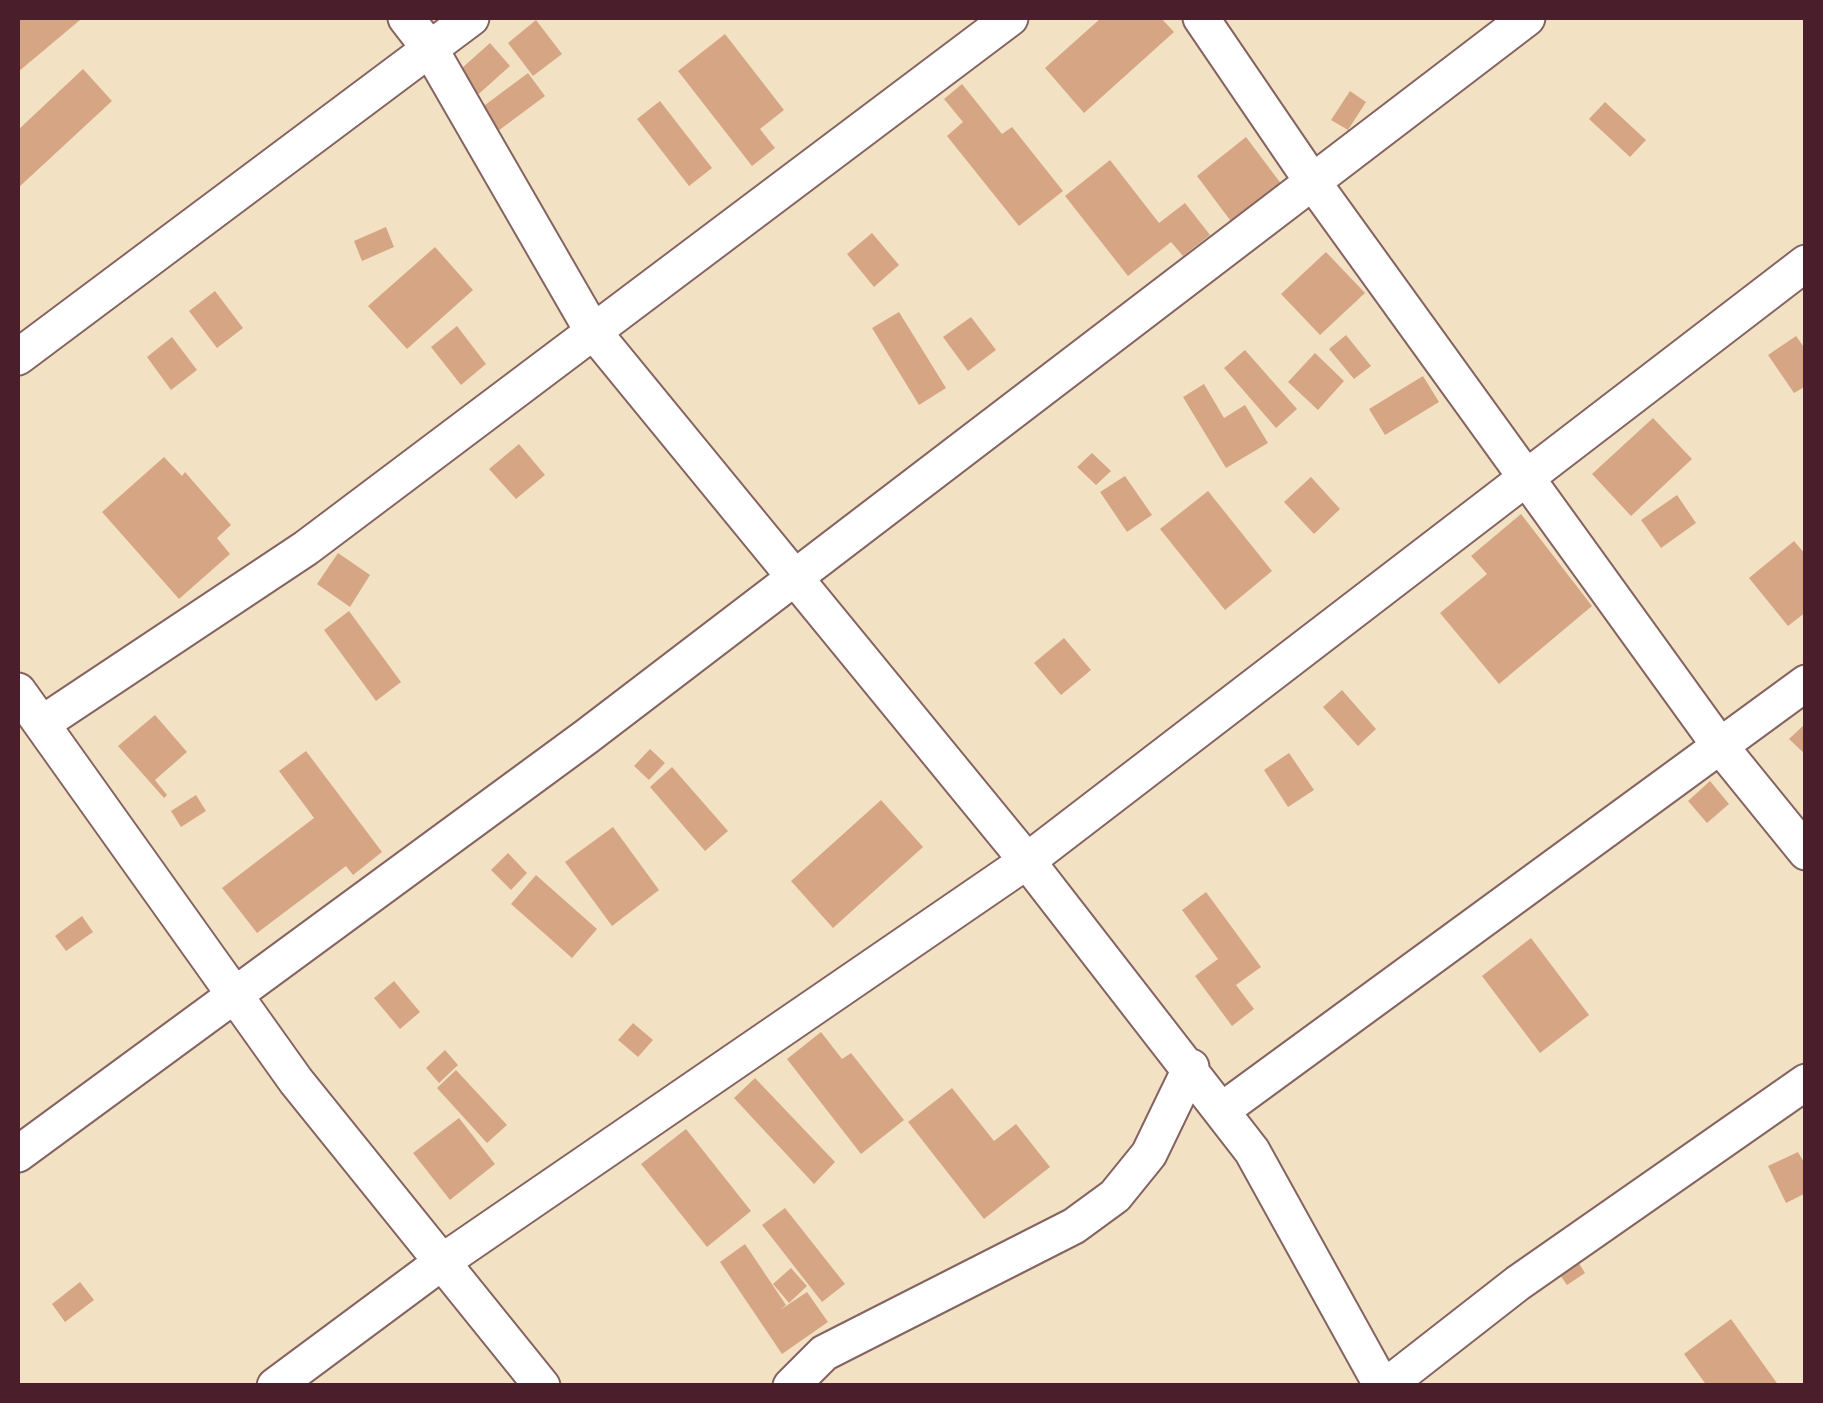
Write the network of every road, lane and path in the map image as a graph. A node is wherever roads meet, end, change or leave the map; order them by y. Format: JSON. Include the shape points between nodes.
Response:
{"nodes":[{"id":1,"x":406,"y":18,"type":"edge"},
{"id":2,"x":471,"y":18,"type":"edge"},
{"id":3,"x":1010,"y":18,"type":"edge"},
{"id":4,"x":1201,"y":18,"type":"edge"},
{"id":5,"x":1527,"y":18,"type":"edge"},
{"id":6,"x":430,"y":50,"type":"junction"},
{"id":7,"x":1312,"y":181,"type":"junction"},
{"id":8,"x":1806,"y":262,"type":"edge"},
{"id":9,"x":592,"y":330,"type":"junction"},
{"id":10,"x":18,"y":356,"type":"edge"},
{"id":11,"x":1526,"y":478,"type":"junction"},
{"id":12,"x":792,"y":579,"type":"junction"},
{"id":13,"x":1806,"y":683,"type":"edge"},
{"id":14,"x":18,"y":691,"type":"edge"},
{"id":15,"x":43,"y":723,"type":"junction"},
{"id":16,"x":1720,"y":746,"type":"junction"},
{"id":17,"x":1806,"y":852,"type":"edge"},
{"id":18,"x":1027,"y":861,"type":"junction"},
{"id":19,"x":234,"y":996,"type":"junction"},
{"id":20,"x":1191,"y":1067,"type":"junction"},
{"id":21,"x":1806,"y":1082,"type":"edge"},
{"id":22,"x":1221,"y":1111,"type":"junction"},
{"id":23,"x":18,"y":1154,"type":"edge"},
{"id":24,"x":442,"y":1262,"type":"junction"},
{"id":25,"x":275,"y":1386,"type":"edge"},
{"id":26,"x":542,"y":1386,"type":"edge"},
{"id":27,"x":790,"y":1386,"type":"edge"},
{"id":28,"x":1384,"y":1386,"type":"edge"}],
"edges":[{"from":1,"to":6,"type":"street"},
{"from":2,"to":6,"type":"street"},
{"from":3,"to":9,"type":"street"},
{"from":4,"to":7,"type":"street"},
{"from":5,"to":7,"type":"street"},
{"from":6,"to":9,"type":"street"},
{"from":6,"to":10,"type":"street"},
{"from":7,"to":11,"type":"street"},
{"from":7,"to":12,"type":"street"},
{"from":8,"to":11,"type":"street"},
{"from":9,"to":12,"type":"street"},
{"from":9,"to":15,"type":"street","via":[[306,548]]},
{"from":11,"to":16,"type":"street"},
{"from":11,"to":18,"type":"street"},
{"from":12,"to":18,"type":"street"},
{"from":12,"to":19,"type":"street"},
{"from":13,"to":16,"type":"street"},
{"from":14,"to":15,"type":"street"},
{"from":15,"to":19,"type":"street"},
{"from":16,"to":17,"type":"street"},
{"from":16,"to":22,"type":"street"},
{"from":18,"to":20,"type":"street"},
{"from":18,"to":24,"type":"street"},
{"from":19,"to":23,"type":"street"},
{"from":19,"to":24,"type":"street"},
{"from":20,"to":22,"type":"street"},
{"from":20,"to":27,"type":"street","via":[[1149,1154],[1115,1196],[1074,1226],[824,1353]]},
{"from":21,"to":28,"type":"street","via":[[1518,1283]]},
{"from":22,"to":28,"type":"street","via":[[1252,1151]]},
{"from":24,"to":25,"type":"street"},
{"from":24,"to":26,"type":"street"}]}
